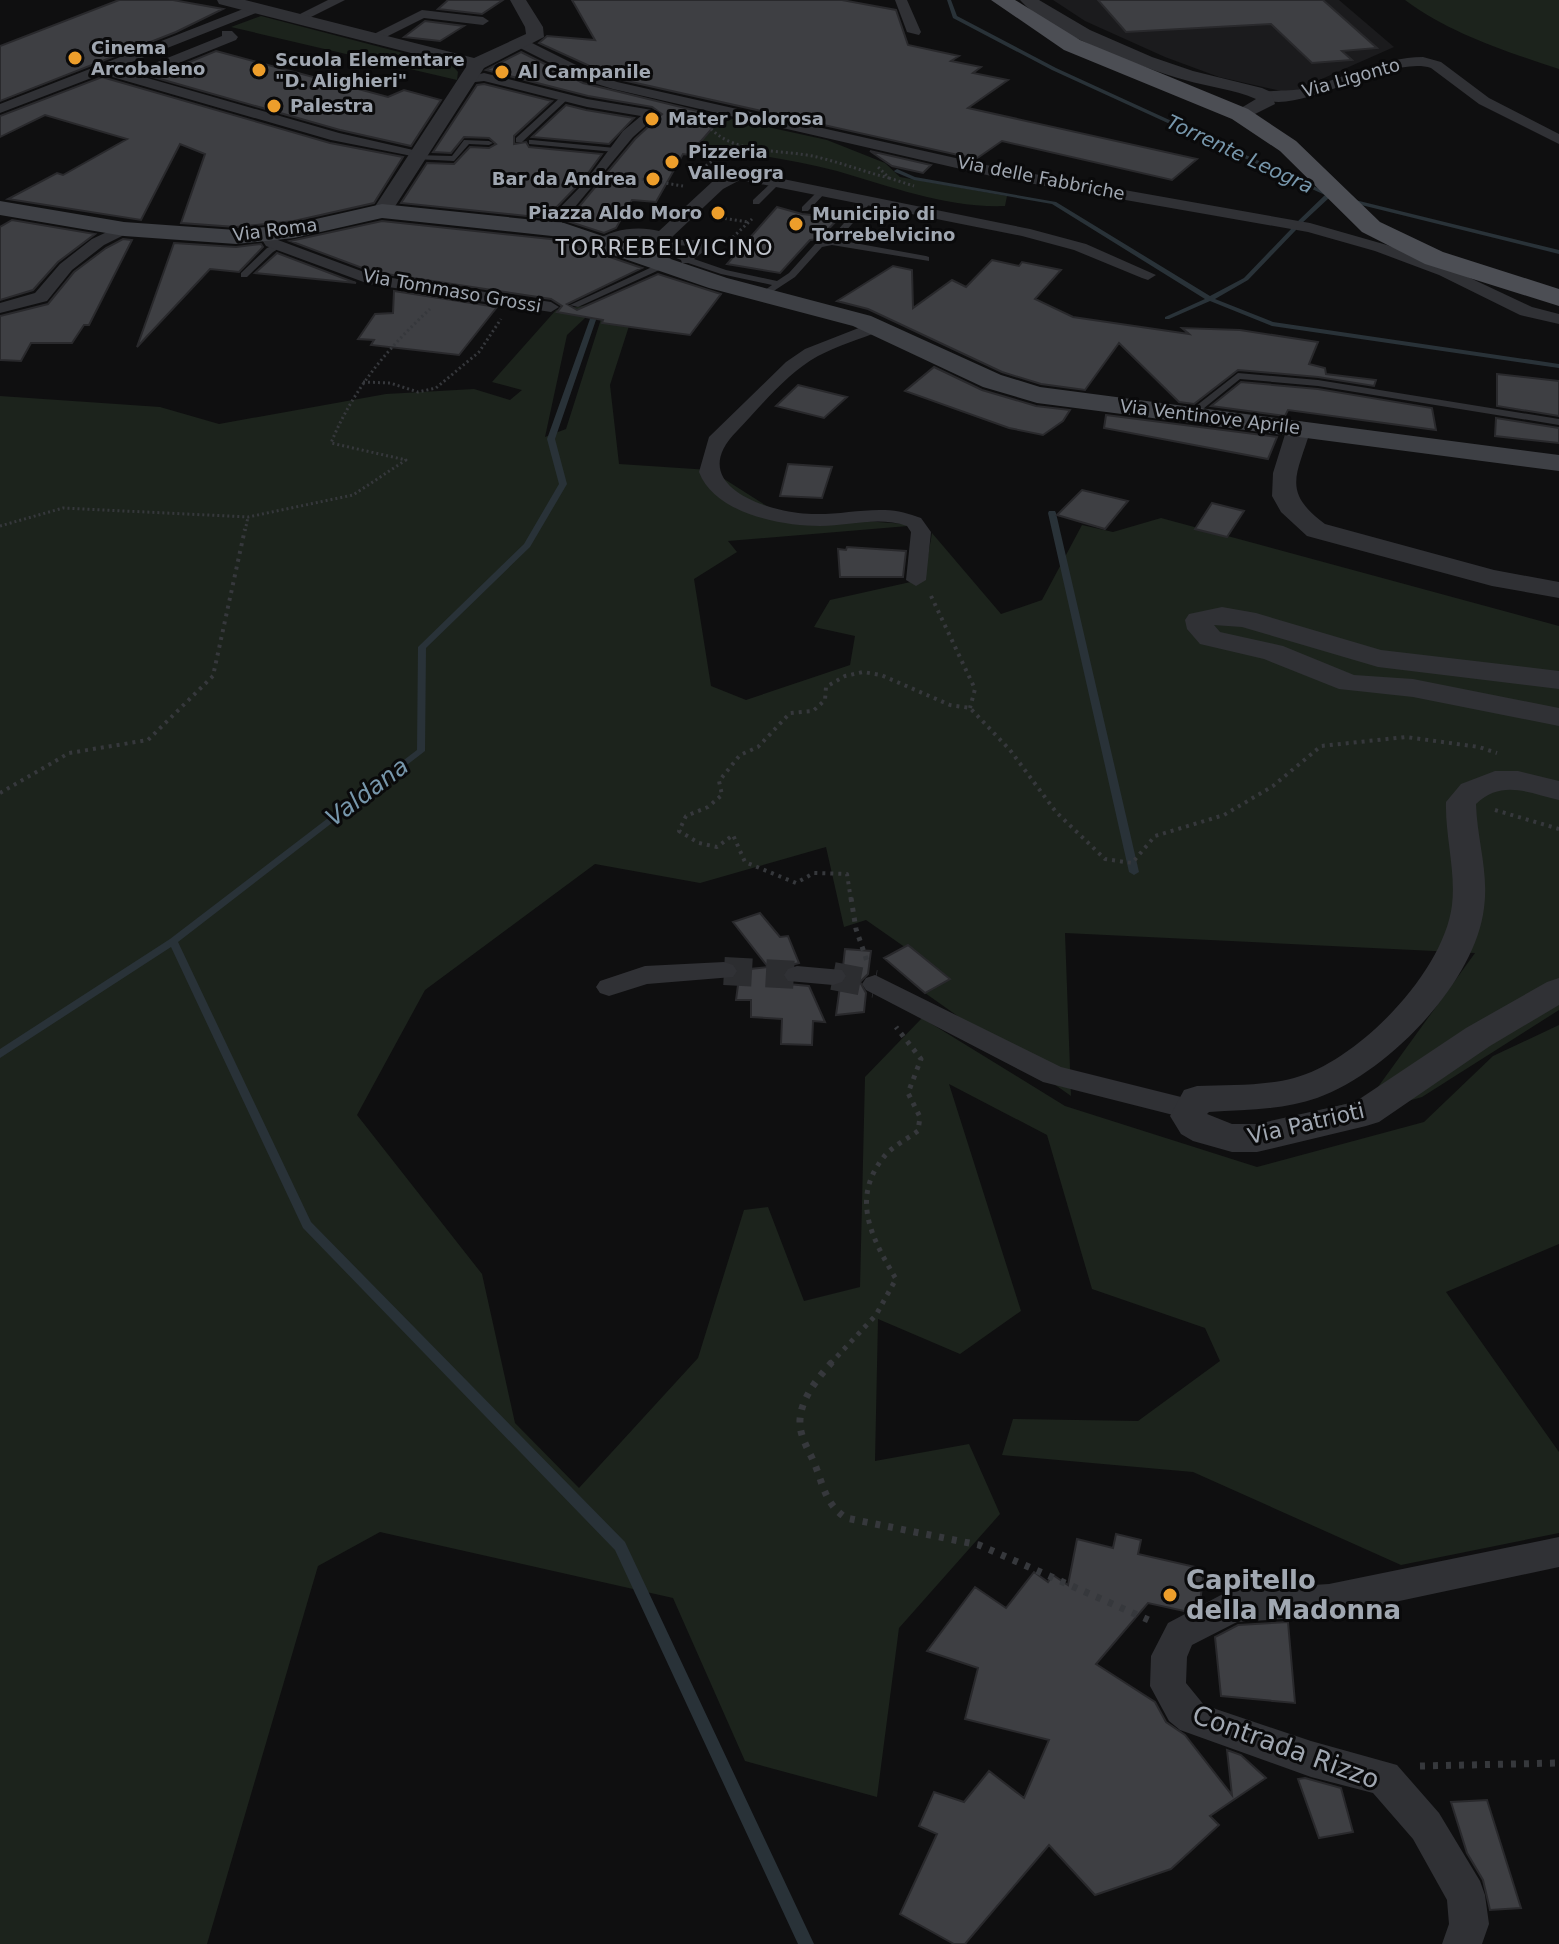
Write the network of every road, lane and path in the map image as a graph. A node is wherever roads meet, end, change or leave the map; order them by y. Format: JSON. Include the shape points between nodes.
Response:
{"nodes":[{"id":1,"x":225,"y":0,"type":"edge"},
{"id":2,"x":339,"y":0,"type":"edge"},
{"id":3,"x":518,"y":0,"type":"edge"},
{"id":4,"x":901,"y":0,"type":"edge"},
{"id":5,"x":1001,"y":0,"type":"edge"},
{"id":6,"x":1028,"y":0,"type":"edge"},
{"id":7,"x":256,"y":8,"type":"junction"},
{"id":8,"x":298,"y":18,"type":"junction"},
{"id":9,"x":483,"y":21,"type":"dead end"},
{"id":10,"x":214,"y":25,"type":"junction"},
{"id":11,"x":914,"y":32,"type":"dead end"},
{"id":12,"x":371,"y":39,"type":"junction"},
{"id":13,"x":521,"y":43,"type":"junction"},
{"id":14,"x":94,"y":71,"type":"junction"},
{"id":15,"x":472,"y":72,"type":"junction"},
{"id":16,"x":135,"y":76,"type":"junction"},
{"id":17,"x":1265,"y":96,"type":"junction"},
{"id":18,"x":566,"y":97,"type":"junction"},
{"id":19,"x":0,"y":109,"type":"edge"},
{"id":20,"x":1240,"y":114,"type":"junction"},
{"id":21,"x":519,"y":140,"type":"dead end"},
{"id":22,"x":1559,"y":140,"type":"edge"},
{"id":23,"x":532,"y":142,"type":"dead end"},
{"id":24,"x":489,"y":143,"type":"dead end"},
{"id":25,"x":615,"y":150,"type":"junction"},
{"id":26,"x":416,"y":156,"type":"junction"},
{"id":27,"x":591,"y":179,"type":"junction"},
{"id":28,"x":777,"y":182,"type":"junction"},
{"id":29,"x":688,"y":186,"type":"dead end"},
{"id":30,"x":823,"y":191,"type":"junction"},
{"id":31,"x":869,"y":200,"type":"junction"},
{"id":32,"x":756,"y":202,"type":"dead end"},
{"id":33,"x":0,"y":208,"type":"edge"},
{"id":34,"x":805,"y":209,"type":"dead end"},
{"id":35,"x":382,"y":211,"type":"junction"},
{"id":36,"x":757,"y":214,"type":"dead end"},
{"id":37,"x":707,"y":216,"type":"dead end"},
{"id":38,"x":748,"y":222,"type":"junction"},
{"id":39,"x":549,"y":228,"type":"junction"},
{"id":40,"x":124,"y":229,"type":"junction"},
{"id":41,"x":273,"y":240,"type":"junction"},
{"id":42,"x":604,"y":242,"type":"joint"},
{"id":43,"x":832,"y":242,"type":"junction"},
{"id":44,"x":702,"y":245,"type":"junction"},
{"id":45,"x":669,"y":255,"type":"junction"},
{"id":46,"x":926,"y":259,"type":"dead end"},
{"id":47,"x":244,"y":275,"type":"dead end"},
{"id":48,"x":1148,"y":275,"type":"dead end"},
{"id":49,"x":771,"y":290,"type":"junction"},
{"id":50,"x":1559,"y":298,"type":"edge"},
{"id":51,"x":513,"y":301,"type":"junction"},
{"id":52,"x":436,"y":304,"type":"dead end"},
{"id":53,"x":575,"y":305,"type":"dead end"},
{"id":54,"x":551,"y":307,"type":"dead end"},
{"id":55,"x":0,"y":308,"type":"edge"},
{"id":56,"x":1559,"y":319,"type":"edge"},
{"id":57,"x":874,"y":327,"type":"junction"},
{"id":58,"x":363,"y":382,"type":"junction"},
{"id":59,"x":1190,"y":415,"type":"junction"},
{"id":60,"x":1559,"y":422,"type":"edge"},
{"id":61,"x":1299,"y":428,"type":"junction"},
{"id":62,"x":1559,"y":463,"type":"edge"},
{"id":63,"x":248,"y":517,"type":"junction"},
{"id":64,"x":0,"y":526,"type":"edge"},
{"id":65,"x":916,"y":580,"type":"joint"},
{"id":66,"x":1559,"y":590,"type":"edge"},
{"id":67,"x":1559,"y":680,"type":"edge"},
{"id":68,"x":970,"y":708,"type":"junction"},
{"id":69,"x":1559,"y":717,"type":"edge"},
{"id":70,"x":1504,"y":756,"type":"dead end"},
{"id":71,"x":1559,"y":791,"type":"edge"},
{"id":72,"x":0,"y":793,"type":"edge"},
{"id":73,"x":1460,"y":813,"type":"junction"},
{"id":74,"x":1559,"y":829,"type":"edge"},
{"id":75,"x":724,"y":971,"type":"tunnel mouth"},
{"id":76,"x":797,"y":975,"type":"tunnel mouth"},
{"id":77,"x":833,"y":976,"type":"tunnel mouth"},
{"id":78,"x":875,"y":984,"type":"junction"},
{"id":79,"x":609,"y":987,"type":"dead end"},
{"id":80,"x":1559,"y":990,"type":"edge"},
{"id":81,"x":1189,"y":1109,"type":"junction"},
{"id":82,"x":1559,"y":1552,"type":"edge"},
{"id":83,"x":1180,"y":1634,"type":"junction"},
{"id":84,"x":1559,"y":1763,"type":"edge"},
{"id":85,"x":1384,"y":1778,"type":"junction"},
{"id":86,"x":1462,"y":1944,"type":"edge"}],
"edges":[{"from":1,"to":7,"type":"street"},
{"from":2,"to":8,"type":"street"},
{"from":3,"to":13,"type":"street","via":[[537,33]]},
{"from":4,"to":11,"type":"street"},
{"from":5,"to":20,"type":"main road","via":[[1072,45]]},
{"from":6,"to":17,"type":"street","via":[[1054,18],[1153,62]]},
{"from":7,"to":8,"type":"street"},
{"from":7,"to":10,"type":"street"},
{"from":8,"to":12,"type":"street"},
{"from":9,"to":12,"type":"street","via":[[422,14]]},
{"from":10,"to":14,"type":"street"},
{"from":10,"to":16,"type":"street","via":[[231,37]]},
{"from":12,"to":15,"type":"street"},
{"from":13,"to":15,"type":"street","via":[[494,53]]},
{"from":13,"to":56,"type":"street","name":"Via delle Fabbriche","via":[[613,85],[1000,173],[1310,228],[1381,248],[1526,311]]},
{"from":14,"to":16,"type":"street"},
{"from":14,"to":19,"type":"street"},
{"from":15,"to":18,"type":"street"},
{"from":15,"to":26,"type":"street"},
{"from":16,"to":26,"type":"street"},
{"from":17,"to":20,"type":"street","via":[[1266,104]]},
{"from":17,"to":22,"type":"street","name":"Via Ligonto","via":[[1289,96],[1400,61],[1423,61]]},
{"from":18,"to":21,"type":"lane"},
{"from":18,"to":25,"type":"street","via":[[652,114]]},
{"from":20,"to":50,"type":"main road","via":[[1275,136],[1371,227],[1434,258]]},
{"from":23,"to":25,"type":"lane"},
{"from":24,"to":26,"type":"lane","via":[[467,142],[454,159]]},
{"from":25,"to":27,"type":"street"},
{"from":26,"to":35,"type":"street"},
{"from":27,"to":29,"type":"path"},
{"from":27,"to":39,"type":"street"},
{"from":28,"to":30,"type":"street"},
{"from":28,"to":32,"type":"lane"},
{"from":28,"to":45,"type":"street","via":[[739,175],[724,181],[678,226]]},
{"from":30,"to":31,"type":"street"},
{"from":30,"to":34,"type":"lane"},
{"from":31,"to":43,"type":"lane"},
{"from":31,"to":48,"type":"street","via":[[1054,239]]},
{"from":33,"to":40,"type":"main road","name":"Via Roma"},
{"from":35,"to":39,"type":"main road","name":"Via Roma"},
{"from":35,"to":41,"type":"main road","name":"Via Roma"},
{"from":36,"to":38,"type":"path"},
{"from":37,"to":38,"type":"path"},
{"from":38,"to":44,"type":"path","via":[[730,240]]},
{"from":39,"to":42,"type":"main road","name":"Via Roma"},
{"from":40,"to":41,"type":"main road","name":"Via Roma"},
{"from":40,"to":55,"type":"street","via":[[66,267],[41,297]]},
{"from":41,"to":47,"type":"lane","via":[[270,250]]},
{"from":41,"to":51,"type":"street","name":"Via Tommaso Grossi","via":[[369,279]]},
{"from":42,"to":45,"type":"main road","name":"Via Ventinove Aprile"},
{"from":43,"to":46,"type":"lane"},
{"from":43,"to":49,"type":"lane","via":[[819,245]]},
{"from":44,"to":45,"type":"lane"},
{"from":44,"to":45,"type":"lane","via":[[684,240]]},
{"from":45,"to":49,"type":"main road","name":"Via Ventinove Aprile"},
{"from":45,"to":53,"type":"lane"},
{"from":49,"to":57,"type":"main road","name":"Via Ventinove Aprile"},
{"from":51,"to":54,"type":"street","name":"Via Tommaso Grossi"},
{"from":51,"to":58,"type":"path","via":[[479,352],[436,388],[418,392]]},
{"from":52,"to":58,"type":"path"},
{"from":57,"to":59,"type":"main road","name":"Via Ventinove Aprile","via":[[1014,389]]},
{"from":57,"to":65,"type":"street","via":[[792,366],[716,441],[709,472],[725,493],[779,516],[824,520],[880,514],[914,522],[921,532]]},
{"from":58,"to":63,"type":"path","via":[[331,443],[406,460],[353,495]]},
{"from":59,"to":60,"type":"lane","via":[[1238,376],[1318,383]]},
{"from":59,"to":61,"type":"main road","name":"Via Ventinove Aprile"},
{"from":61,"to":62,"type":"main road","name":"Via Ventinove Aprile"},
{"from":61,"to":66,"type":"street","via":[[1282,484],[1285,502],[1316,530],[1492,578]]},
{"from":63,"to":64,"type":"path","via":[[63,508]]},
{"from":63,"to":72,"type":"path","via":[[213,676],[148,740],[69,753]]},
{"from":65,"to":68,"type":"path","via":[[942,615],[975,689]]},
{"from":67,"to":69,"type":"street","via":[[1378,658],[1222,615],[1199,620],[1210,638],[1273,652],[1349,683],[1413,688]]},
{"from":68,"to":70,"type":"path","via":[[1010,750],[1056,812],[1105,859],[1132,863],[1155,836],[1224,815],[1273,786],[1321,746],[1406,737],[1479,747]]},
{"from":68,"to":78,"type":"path","via":[[950,707],[877,673],[839,676],[813,711],[790,713],[758,747],[740,755],[719,781],[722,795],[686,816],[679,831],[717,847],[733,835],[745,862],[796,883],[814,873],[847,874],[856,929]]},
{"from":71,"to":73,"type":"street","via":[[1486,780],[1461,802]]},
{"from":73,"to":74,"type":"path","via":[[1494,810]]},
{"from":73,"to":81,"type":"street","name":"Via Patrioti","via":[[1467,917],[1430,989],[1395,1028],[1348,1066],[1304,1090],[1197,1099]]},
{"from":75,"to":79,"type":"street","via":[[645,975]]},
{"from":76,"to":77,"type":"street"},
{"from":78,"to":81,"type":"street","via":[[1053,1075]]},
{"from":78,"to":83,"type":"path","via":[[874,1005],[921,1059],[907,1091],[920,1117],[918,1131],[884,1156],[866,1196],[871,1237],[896,1279],[886,1302],[821,1376],[802,1412],[803,1437],[825,1495],[836,1513],[846,1518],[979,1545]]},
{"from":80,"to":81,"type":"street","name":"Via Patrioti","via":[[1366,1113],[1257,1138],[1232,1138],[1194,1124]]},
{"from":82,"to":83,"type":"street","via":[[1329,1600],[1233,1606]]},
{"from":83,"to":85,"type":"street","name":"Contrada Rizzo","via":[[1169,1656],[1168,1686],[1193,1718]]},
{"from":84,"to":85,"type":"path","via":[[1407,1767]]},
{"from":85,"to":86,"type":"street","name":"Contrada Rizzo","via":[[1426,1826],[1466,1895],[1469,1924]]}]}
